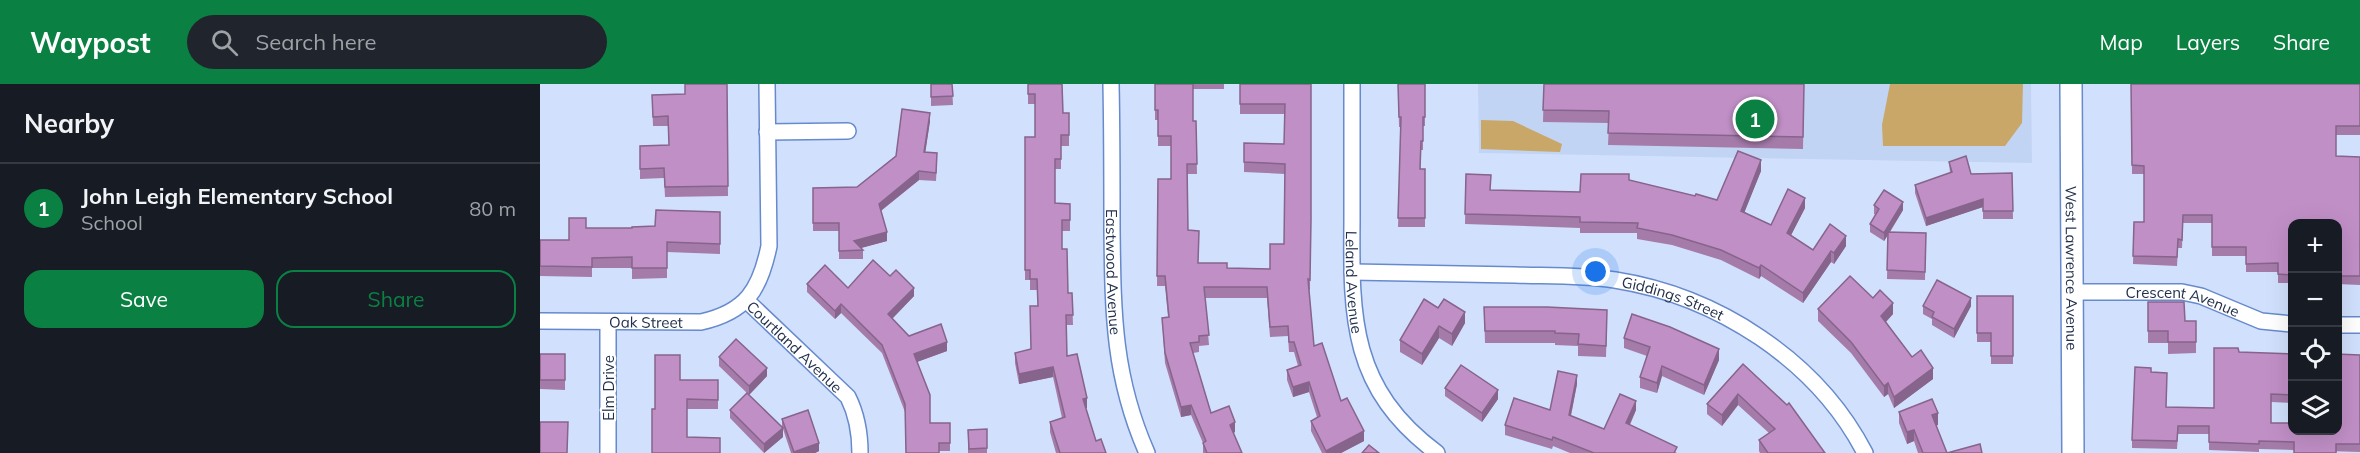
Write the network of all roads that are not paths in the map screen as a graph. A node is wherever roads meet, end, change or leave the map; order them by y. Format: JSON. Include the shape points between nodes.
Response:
{"nodes":[{"id":1,"x":767,"y":84,"type":"edge"},
{"id":2,"x":1111,"y":84,"type":"edge"},
{"id":3,"x":1352,"y":84,"type":"edge"},
{"id":4,"x":2070,"y":84,"type":"edge"},
{"id":5,"x":848,"y":131,"type":"dead end"},
{"id":6,"x":767,"y":132,"type":"junction"},
{"id":7,"x":1352,"y":272,"type":"junction"},
{"id":8,"x":2072,"y":292,"type":"junction"},
{"id":9,"x":747,"y":301,"type":"junction"},
{"id":10,"x":540,"y":321,"type":"edge"},
{"id":11,"x":608,"y":322,"type":"junction"},
{"id":12,"x":2288,"y":324,"type":"edge"},
{"id":13,"x":2342,"y":325,"type":"edge"},
{"id":14,"x":2360,"y":325,"type":"edge"},
{"id":15,"x":608,"y":453,"type":"edge"},
{"id":16,"x":861,"y":453,"type":"edge"},
{"id":17,"x":1147,"y":453,"type":"edge"},
{"id":18,"x":1437,"y":453,"type":"edge"},
{"id":19,"x":1865,"y":453,"type":"edge"},
{"id":20,"x":2073,"y":453,"type":"edge"}],
"edges":[{"from":1,"to":6,"type":"street","name":"Courtland Avenue"},
{"from":2,"to":17,"type":"street","name":"Eastwood Avenue","via":[[1114,331],[1131,412]]},
{"from":3,"to":7,"type":"street","name":"Leland Avenue"},
{"from":4,"to":8,"type":"main road","name":"West Lawrence Avenue"},
{"from":5,"to":6,"type":"street"},
{"from":6,"to":9,"type":"street","name":"Courtland Avenue","via":[[769,246],[758,283]]},
{"from":7,"to":18,"type":"street","name":"Leland Avenue","via":[[1356,328],[1371,375],[1401,422]]},
{"from":7,"to":19,"type":"street","name":"Giddings Street","via":[[1590,277],[1645,286],[1675,296],[1724,316],[1795,365],[1833,405]]},
{"from":8,"to":12,"type":"street","name":"Crescent Avenue","via":[[2182,292],[2261,321]]},
{"from":8,"to":20,"type":"main road","name":"West Lawrence Avenue"},
{"from":9,"to":11,"type":"street","name":"Oak Street","via":[[719,318],[701,322]]},
{"from":9,"to":16,"type":"street","name":"Courtland Avenue","via":[[848,397],[858,424]]},
{"from":10,"to":11,"type":"street","name":"Oak Street"},
{"from":11,"to":15,"type":"street","name":"Elm Drive"},
{"from":13,"to":14,"type":"street"}]}
